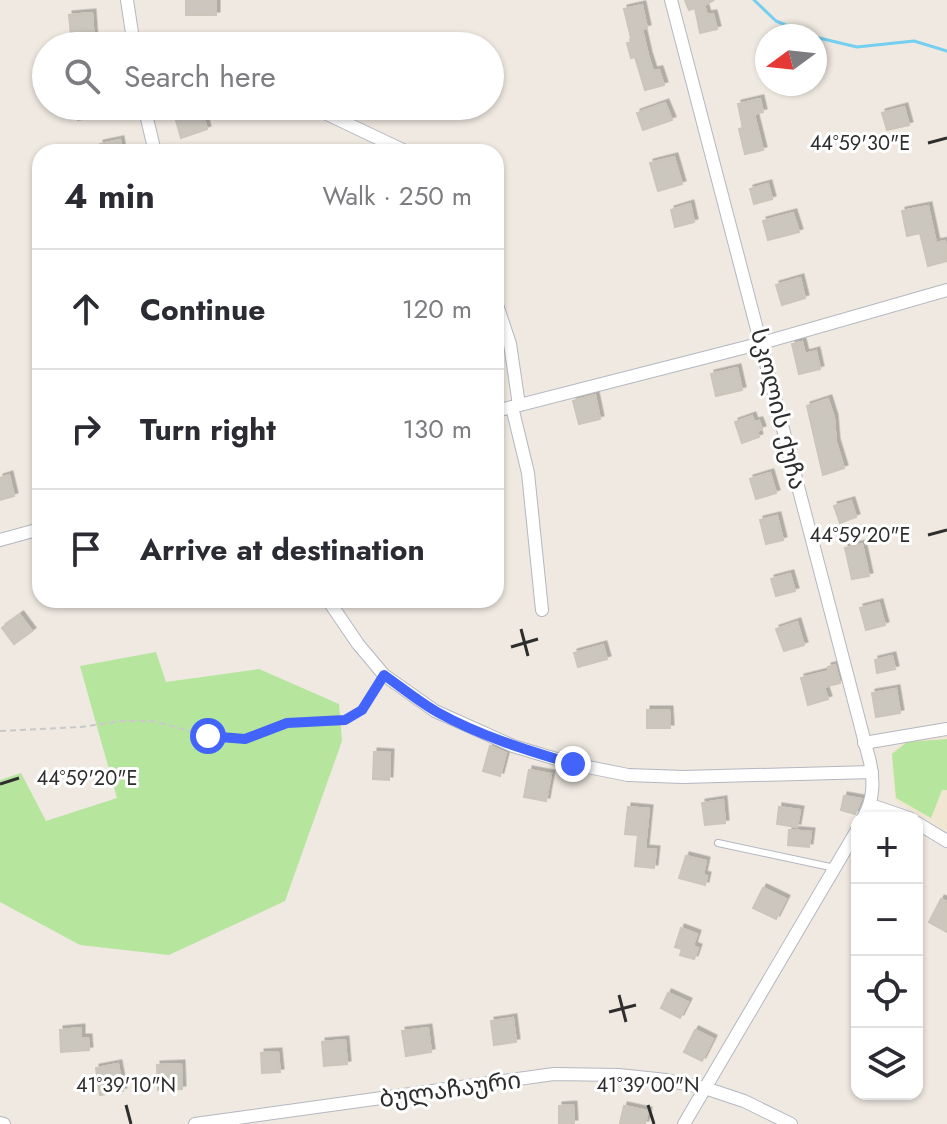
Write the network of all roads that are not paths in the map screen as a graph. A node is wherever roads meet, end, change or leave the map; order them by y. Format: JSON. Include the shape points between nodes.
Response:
{"nodes":[{"id":1,"x":127,"y":0,"type":"edge"},
{"id":2,"x":671,"y":0,"type":"edge"},
{"id":3,"x":132,"y":32,"type":"edge"},
{"id":4,"x":147,"y":120,"type":"edge"},
{"id":5,"x":340,"y":120,"type":"edge"},
{"id":6,"x":153,"y":144,"type":"edge"},
{"id":7,"x":390,"y":144,"type":"edge"},
{"id":8,"x":947,"y":290,"type":"edge"},
{"id":9,"x":504,"y":326,"type":"edge"},
{"id":10,"x":762,"y":343,"type":"junction"},
{"id":11,"x":516,"y":406,"type":"junction"},
{"id":12,"x":504,"y":409,"type":"edge"},
{"id":13,"x":32,"y":531,"type":"edge"},
{"id":14,"x":0,"y":540,"type":"edge"},
{"id":15,"x":333,"y":608,"type":"edge"},
{"id":16,"x":542,"y":610,"type":"dead end"},
{"id":17,"x":947,"y":729,"type":"edge"},
{"id":18,"x":864,"y":743,"type":"junction"},
{"id":19,"x":872,"y":772,"type":"junction"},
{"id":20,"x":871,"y":805,"type":"junction"},
{"id":21,"x":867,"y":812,"type":"edge"},
{"id":22,"x":891,"y":812,"type":"edge"},
{"id":23,"x":923,"y":827,"type":"edge"},
{"id":24,"x":851,"y":840,"type":"edge"},
{"id":25,"x":947,"y":841,"type":"edge"},
{"id":26,"x":718,"y":843,"type":"dead end"},
{"id":27,"x":835,"y":868,"type":"junction"},
{"id":28,"x":705,"y":1088,"type":"junction"},
{"id":29,"x":195,"y":1124,"type":"edge"},
{"id":30,"x":684,"y":1124,"type":"edge"},
{"id":31,"x":791,"y":1124,"type":"edge"}],
"edges":[{"from":1,"to":3,"type":"street"},
{"from":2,"to":10,"type":"street","name":"სკოლის ქუჩა"},
{"from":4,"to":6,"type":"street"},
{"from":5,"to":7,"type":"street"},
{"from":8,"to":10,"type":"street"},
{"from":9,"to":11,"type":"street"},
{"from":10,"to":11,"type":"street"},
{"from":10,"to":18,"type":"street","name":"სკოლის ქუჩა"},
{"from":11,"to":12,"type":"street"},
{"from":11,"to":16,"type":"street"},
{"from":13,"to":14,"type":"street"},
{"from":15,"to":19,"type":"street","via":[[384,675],[435,711],[513,746],[628,775]]},
{"from":17,"to":18,"type":"street"},
{"from":18,"to":19,"type":"street","name":"სკოლის ქუჩა"},
{"from":19,"to":20,"type":"street","name":"სკოლის ქუჩა"},
{"from":20,"to":21,"type":"street","name":"სკოლის ქუჩა"},
{"from":20,"to":22,"type":"street"},
{"from":23,"to":25,"type":"street"},
{"from":24,"to":27,"type":"street"},
{"from":26,"to":27,"type":"lane"},
{"from":27,"to":28,"type":"street"},
{"from":28,"to":29,"type":"street","name":"ბულაჩაური","via":[[619,1075],[554,1074]]},
{"from":28,"to":30,"type":"street"},
{"from":28,"to":31,"type":"street","name":"ბულაჩაური"}]}
